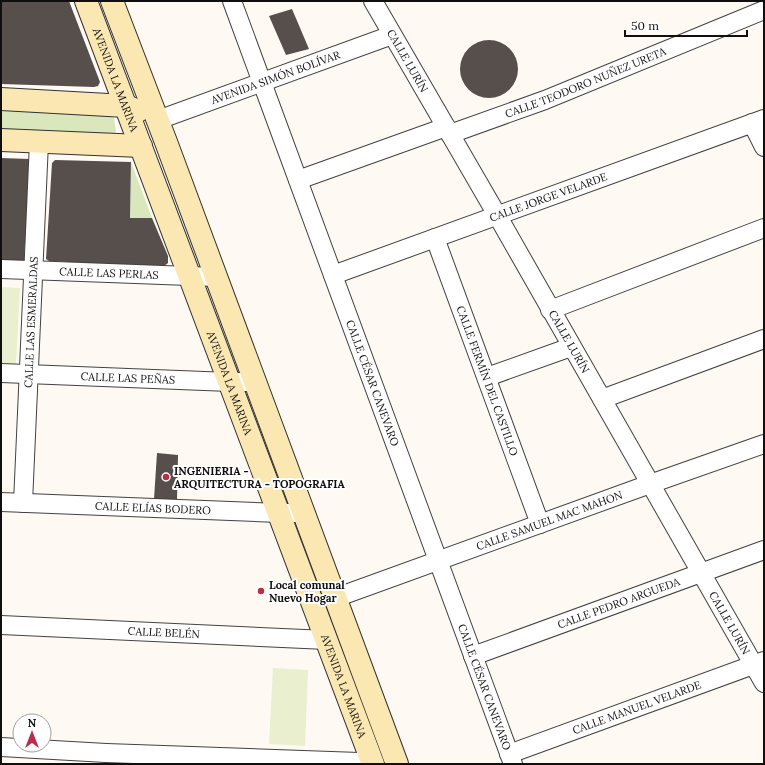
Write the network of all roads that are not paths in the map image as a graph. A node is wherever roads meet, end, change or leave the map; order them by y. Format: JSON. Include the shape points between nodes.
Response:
{"nodes":[{"id":1,"x":86,"y":1,"type":"edge"},
{"id":2,"x":112,"y":1,"type":"edge"},
{"id":3,"x":232,"y":1,"type":"edge"},
{"id":4,"x":373,"y":1,"type":"edge"},
{"id":5,"x":764,"y":10,"type":"edge"},
{"id":6,"x":392,"y":35,"type":"junction"},
{"id":7,"x":262,"y":82,"type":"junction"},
{"id":8,"x":1,"y":99,"type":"edge"},
{"id":9,"x":126,"y":106,"type":"junction"},
{"id":10,"x":158,"y":120,"type":"junction"},
{"id":11,"x":758,"y":121,"type":"edge"},
{"id":12,"x":448,"y":130,"type":"junction"},
{"id":13,"x":1,"y":140,"type":"edge"},
{"id":14,"x":39,"y":142,"type":"junction"},
{"id":15,"x":141,"y":146,"type":"junction"},
{"id":16,"x":764,"y":147,"type":"edge"},
{"id":17,"x":298,"y":180,"type":"junction"},
{"id":18,"x":497,"y":216,"type":"junction"},
{"id":19,"x":764,"y":228,"type":"edge"},
{"id":20,"x":436,"y":238,"type":"junction"},
{"id":21,"x":1,"y":269,"type":"edge"},
{"id":22,"x":33,"y":270,"type":"junction"},
{"id":23,"x":190,"y":275,"type":"junction"},
{"id":24,"x":333,"y":275,"type":"junction"},
{"id":25,"x":216,"y":277,"type":"junction"},
{"id":26,"x":550,"y":310,"type":"junction"},
{"id":27,"x":764,"y":340,"type":"edge"},
{"id":28,"x":571,"y":347,"type":"junction"},
{"id":29,"x":1,"y":373,"type":"edge"},
{"id":30,"x":28,"y":374,"type":"junction"},
{"id":31,"x":487,"y":378,"type":"junction"},
{"id":32,"x":230,"y":382,"type":"junction"},
{"id":33,"x":255,"y":382,"type":"junction"},
{"id":34,"x":602,"y":399,"type":"junction"},
{"id":35,"x":764,"y":444,"type":"edge"},
{"id":36,"x":650,"y":484,"type":"junction"},
{"id":37,"x":1,"y":502,"type":"edge"},
{"id":38,"x":22,"y":503,"type":"junction"},
{"id":39,"x":279,"y":513,"type":"junction"},
{"id":40,"x":304,"y":513,"type":"junction"},
{"id":41,"x":540,"y":524,"type":"junction"},
{"id":42,"x":764,"y":550,"type":"edge"},
{"id":43,"x":438,"y":560,"type":"junction"},
{"id":44,"x":701,"y":573,"type":"junction"},
{"id":45,"x":336,"y":598,"type":"junction"},
{"id":46,"x":1,"y":625,"type":"edge"},
{"id":47,"x":327,"y":640,"type":"junction"},
{"id":48,"x":473,"y":656,"type":"junction"},
{"id":49,"x":759,"y":663,"type":"edge"},
{"id":50,"x":764,"y":683,"type":"edge"},
{"id":51,"x":1,"y":747,"type":"edge"},
{"id":52,"x":105,"y":759,"type":"edge"},
{"id":53,"x":511,"y":759,"type":"edge"},
{"id":54,"x":373,"y":762,"type":"edge"},
{"id":55,"x":397,"y":764,"type":"edge"}],
"edges":[{"from":1,"to":9,"type":"street","name":"AVENIDA LA MARINA"},
{"from":2,"to":10,"type":"street","name":"AVENIDA LA MARINA"},
{"from":3,"to":7,"type":"street","name":"CALLE CÉSAR CANEVARO"},
{"from":4,"to":6,"type":"street","name":"CALLE LURÍN"},
{"from":5,"to":12,"type":"street","name":"CALLE TEODORO NUÑEZ URETA","via":[[545,100]]},
{"from":6,"to":7,"type":"street","name":"AVENIDA SIMÓN BOLÍVAR"},
{"from":6,"to":12,"type":"street","name":"CALLE LURÍN"},
{"from":7,"to":10,"type":"street","name":"AVENIDA SIMÓN BOLÍVAR"},
{"from":7,"to":17,"type":"street","name":"CALLE CÉSAR CANEVARO"},
{"from":8,"to":9,"type":"street"},
{"from":9,"to":10,"type":"street"},
{"from":9,"to":15,"type":"street","name":"AVENIDA LA MARINA"},
{"from":10,"to":15,"type":"street"},
{"from":10,"to":25,"type":"street","name":"AVENIDA LA MARINA"},
{"from":11,"to":16,"type":"street"},
{"from":11,"to":18,"type":"street","name":"CALLE JORGE VELARDE"},
{"from":12,"to":17,"type":"street","name":"CALLE TEODORO NUÑEZ URETA"},
{"from":12,"to":18,"type":"street","name":"CALLE LURÍN"},
{"from":13,"to":14,"type":"street"},
{"from":14,"to":15,"type":"street"},
{"from":14,"to":22,"type":"street","name":"CALLE LAS ESMERALDAS"},
{"from":15,"to":23,"type":"street","name":"AVENIDA LA MARINA"},
{"from":17,"to":24,"type":"street","name":"CALLE CÉSAR CANEVARO"},
{"from":18,"to":20,"type":"street","name":"CALLE JORGE VELARDE"},
{"from":18,"to":26,"type":"street","name":"CALLE LURÍN"},
{"from":19,"to":26,"type":"street"},
{"from":20,"to":24,"type":"street","name":"CALLE JORGE VELARDE"},
{"from":20,"to":31,"type":"street","name":"CALLE FERMÍN DEL CASTILLO"},
{"from":21,"to":22,"type":"street","name":"CALLE LAS PERLAS"},
{"from":22,"to":23,"type":"street","name":"CALLE LAS PERLAS"},
{"from":22,"to":30,"type":"street","name":"CALLE LAS ESMERALDAS"},
{"from":23,"to":25,"type":"street","name":"CALLE LAS PERLAS"},
{"from":23,"to":32,"type":"street","name":"AVENIDA LA MARINA"},
{"from":24,"to":43,"type":"street","name":"CALLE CÉSAR CANEVARO"},
{"from":25,"to":33,"type":"street","name":"AVENIDA LA MARINA"},
{"from":26,"to":28,"type":"street","name":"CALLE LURÍN"},
{"from":27,"to":34,"type":"street"},
{"from":28,"to":31,"type":"street"},
{"from":28,"to":34,"type":"street","name":"CALLE LURÍN"},
{"from":29,"to":30,"type":"street","name":"CALLE LAS PEÑAS"},
{"from":30,"to":32,"type":"street","name":"CALLE LAS PEÑAS"},
{"from":30,"to":38,"type":"street","name":"CALLE LAS ESMERALDAS"},
{"from":31,"to":41,"type":"street","name":"CALLE FERMÍN DEL CASTILLO"},
{"from":32,"to":33,"type":"street","name":"CALLE LAS PEÑAS"},
{"from":32,"to":39,"type":"street","name":"AVENIDA LA MARINA"},
{"from":33,"to":40,"type":"street","name":"AVENIDA LA MARINA"},
{"from":34,"to":36,"type":"street","name":"CALLE LURÍN"},
{"from":35,"to":36,"type":"street","name":"CALLE SAMUEL MAC MAHON"},
{"from":36,"to":41,"type":"street","name":"CALLE SAMUEL MAC MAHON"},
{"from":36,"to":44,"type":"street","name":"CALLE LURÍN"},
{"from":37,"to":38,"type":"street","name":"CALLE ELÍAS BODERO"},
{"from":38,"to":39,"type":"street","name":"CALLE ELÍAS BODERO"},
{"from":39,"to":40,"type":"street","name":"CALLE ELÍAS BODERO"},
{"from":39,"to":47,"type":"street","name":"AVENIDA LA MARINA"},
{"from":40,"to":45,"type":"street","name":"AVENIDA LA MARINA"},
{"from":41,"to":43,"type":"street","name":"CALLE SAMUEL MAC MAHON"},
{"from":42,"to":44,"type":"street","name":"CALLE PEDRO ARGUEDA"},
{"from":43,"to":45,"type":"street","name":"CALLE SAMUEL MAC MAHON"},
{"from":43,"to":48,"type":"street","name":"CALLE CÉSAR CANEVARO"},
{"from":44,"to":48,"type":"street","name":"CALLE PEDRO ARGUEDA"},
{"from":44,"to":49,"type":"street","name":"CALLE LURÍN"},
{"from":45,"to":55,"type":"street","name":"AVENIDA LA MARINA"},
{"from":46,"to":47,"type":"street","name":"CALLE BELÉN"},
{"from":47,"to":54,"type":"street","name":"AVENIDA LA MARINA"},
{"from":48,"to":53,"type":"street","name":"CALLE CÉSAR CANEVARO"},
{"from":49,"to":50,"type":"street","name":"CALLE LURÍN"},
{"from":49,"to":53,"type":"street","name":"CALLE MANUEL VELARDE"},
{"from":51,"to":52,"type":"street"},
{"from":52,"to":54,"type":"street"}]}
